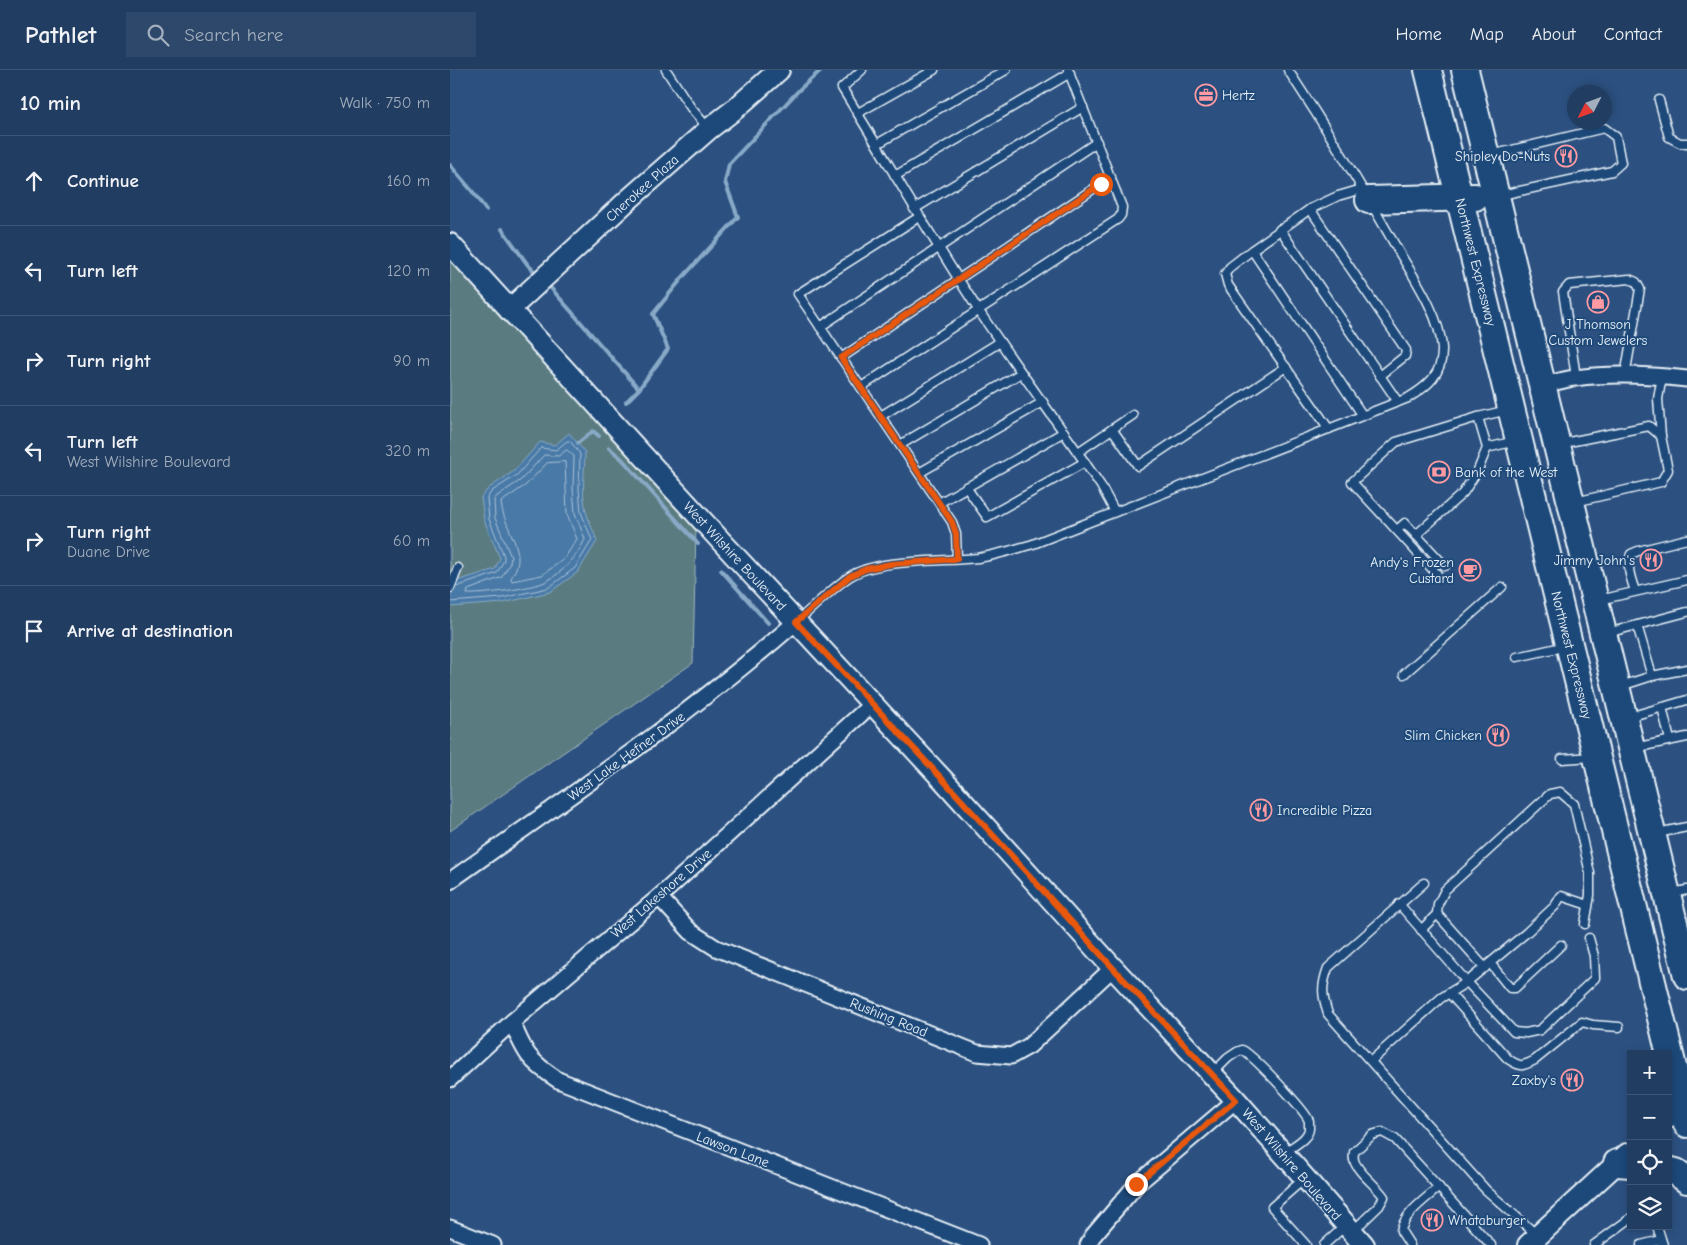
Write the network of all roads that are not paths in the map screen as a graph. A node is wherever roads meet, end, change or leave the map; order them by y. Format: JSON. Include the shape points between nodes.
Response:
{"nodes":[{"id":1,"x":666,"y":70,"type":"edge"},
{"id":2,"x":778,"y":70,"type":"edge"},
{"id":3,"x":862,"y":70,"type":"edge"},
{"id":4,"x":934,"y":70,"type":"edge"},
{"id":5,"x":1006,"y":70,"type":"edge"},
{"id":6,"x":1288,"y":70,"type":"edge"},
{"id":7,"x":1428,"y":70,"type":"edge"},
{"id":8,"x":1465,"y":70,"type":"edge"},
{"id":9,"x":1069,"y":71,"type":"edge"},
{"id":10,"x":1659,"y":100,"type":"dead end"},
{"id":11,"x":1083,"y":107,"type":"junction"},
{"id":12,"x":858,"y":113,"type":"junction"},
{"id":13,"x":709,"y":129,"type":"junction"},
{"id":14,"x":1097,"y":142,"type":"junction"},
{"id":15,"x":1687,"y":143,"type":"edge"},
{"id":16,"x":877,"y":144,"type":"junction"},
{"id":17,"x":1486,"y":156,"type":"junction"},
{"id":18,"x":895,"y":176,"type":"junction"},
{"id":19,"x":1111,"y":178,"type":"junction"},
{"id":20,"x":1496,"y":196,"type":"junction"},
{"id":21,"x":1460,"y":197,"type":"junction"},
{"id":22,"x":1369,"y":200,"type":"junction"},
{"id":23,"x":914,"y":209,"type":"junction"},
{"id":24,"x":1310,"y":209,"type":"junction"},
{"id":25,"x":919,"y":217,"type":"junction"},
{"id":26,"x":1466,"y":222,"type":"junction"},
{"id":27,"x":1280,"y":230,"type":"junction"},
{"id":28,"x":450,"y":244,"type":"edge"},
{"id":29,"x":939,"y":248,"type":"junction"},
{"id":30,"x":1252,"y":250,"type":"junction"},
{"id":31,"x":959,"y":279,"type":"junction"},
{"id":32,"x":509,"y":310,"type":"junction"},
{"id":33,"x":979,"y":310,"type":"junction"},
{"id":34,"x":820,"y":327,"type":"junction"},
{"id":35,"x":1000,"y":342,"type":"junction"},
{"id":36,"x":841,"y":358,"type":"junction"},
{"id":37,"x":1286,"y":367,"type":"junction"},
{"id":38,"x":1021,"y":373,"type":"junction"},
{"id":39,"x":1380,"y":376,"type":"junction"},
{"id":40,"x":1625,"y":376,"type":"junction"},
{"id":41,"x":1662,"y":376,"type":"junction"},
{"id":42,"x":1576,"y":378,"type":"junction"},
{"id":43,"x":1687,"y":379,"type":"edge"},
{"id":44,"x":1542,"y":386,"type":"junction"},
{"id":45,"x":861,"y":387,"type":"junction"},
{"id":46,"x":1043,"y":402,"type":"junction"},
{"id":47,"x":1398,"y":402,"type":"junction"},
{"id":48,"x":1512,"y":410,"type":"junction"},
{"id":49,"x":1133,"y":415,"type":"dead end"},
{"id":50,"x":880,"y":416,"type":"junction"},
{"id":51,"x":1363,"y":416,"type":"junction"},
{"id":52,"x":1478,"y":417,"type":"junction"},
{"id":53,"x":1329,"y":429,"type":"junction"},
{"id":54,"x":1112,"y":430,"type":"junction"},
{"id":55,"x":1064,"y":432,"type":"junction"},
{"id":56,"x":1661,"y":436,"type":"junction"},
{"id":57,"x":1520,"y":440,"type":"junction"},
{"id":58,"x":1556,"y":444,"type":"junction"},
{"id":59,"x":900,"y":445,"type":"junction"},
{"id":60,"x":1486,"y":448,"type":"junction"},
{"id":61,"x":1078,"y":452,"type":"junction"},
{"id":62,"x":1085,"y":462,"type":"junction"},
{"id":63,"x":919,"y":473,"type":"junction"},
{"id":64,"x":966,"y":487,"type":"junction"},
{"id":65,"x":939,"y":502,"type":"junction"},
{"id":66,"x":1571,"y":504,"type":"junction"},
{"id":67,"x":1115,"y":512,"type":"junction"},
{"id":68,"x":1397,"y":530,"type":"junction"},
{"id":69,"x":1416,"y":535,"type":"junction"},
{"id":70,"x":1687,"y":539,"type":"edge"},
{"id":71,"x":1547,"y":551,"type":"junction"},
{"id":72,"x":957,"y":559,"type":"junction"},
{"id":73,"x":1445,"y":566,"type":"dead end"},
{"id":74,"x":458,"y":568,"type":"dead end"},
{"id":75,"x":1437,"y":574,"type":"dead end"},
{"id":76,"x":1687,"y":580,"type":"edge"},
{"id":77,"x":1502,"y":587,"type":"dead end"},
{"id":78,"x":450,"y":588,"type":"edge"},
{"id":79,"x":1635,"y":591,"type":"junction"},
{"id":80,"x":1594,"y":601,"type":"junction"},
{"id":81,"x":1687,"y":612,"type":"edge"},
{"id":82,"x":796,"y":622,"type":"junction"},
{"id":83,"x":1638,"y":625,"type":"junction"},
{"id":84,"x":1603,"y":634,"type":"junction"},
{"id":85,"x":1569,"y":645,"type":"junction"},
{"id":86,"x":1517,"y":657,"type":"dead end"},
{"id":87,"x":1687,"y":668,"type":"edge"},
{"id":88,"x":1404,"y":674,"type":"dead end"},
{"id":89,"x":1652,"y":676,"type":"junction"},
{"id":90,"x":1616,"y":687,"type":"junction"},
{"id":91,"x":1687,"y":700,"type":"edge"},
{"id":92,"x":871,"y":704,"type":"junction"},
{"id":93,"x":1662,"y":707,"type":"junction"},
{"id":94,"x":1624,"y":718,"type":"junction"},
{"id":95,"x":1687,"y":737,"type":"edge"},
{"id":96,"x":1670,"y":740,"type":"junction"},
{"id":97,"x":1632,"y":748,"type":"junction"},
{"id":98,"x":1597,"y":757,"type":"junction"},
{"id":99,"x":1562,"y":759,"type":"dead end"},
{"id":100,"x":1687,"y":828,"type":"edge"},
{"id":101,"x":1652,"y":834,"type":"junction"},
{"id":102,"x":450,"y":881,"type":"edge"},
{"id":103,"x":1424,"y":882,"type":"dead end"},
{"id":104,"x":1677,"y":892,"type":"edge"},
{"id":105,"x":659,"y":896,"type":"junction"},
{"id":106,"x":1399,"y":904,"type":"junction"},
{"id":107,"x":1588,"y":905,"type":"junction"},
{"id":108,"x":1437,"y":914,"type":"junction"},
{"id":109,"x":1585,"y":924,"type":"dead end"},
{"id":110,"x":1421,"y":930,"type":"junction"},
{"id":111,"x":1589,"y":938,"type":"dead end"},
{"id":112,"x":1561,"y":945,"type":"dead end"},
{"id":113,"x":1487,"y":965,"type":"junction"},
{"id":114,"x":1113,"y":968,"type":"junction"},
{"id":115,"x":1686,"y":970,"type":"edge"},
{"id":116,"x":1467,"y":982,"type":"junction"},
{"id":117,"x":1449,"y":993,"type":"junction"},
{"id":118,"x":512,"y":1022,"type":"junction"},
{"id":119,"x":1619,"y":1027,"type":"dead end"},
{"id":120,"x":1371,"y":1061,"type":"junction"},
{"id":121,"x":1212,"y":1074,"type":"junction"},
{"id":122,"x":450,"y":1079,"type":"edge"},
{"id":123,"x":1236,"y":1100,"type":"junction"},
{"id":124,"x":1681,"y":1111,"type":"edge"},
{"id":125,"x":1283,"y":1154,"type":"junction"},
{"id":126,"x":1626,"y":1160,"type":"edge"},
{"id":127,"x":1672,"y":1171,"type":"edge"},
{"id":128,"x":1305,"y":1178,"type":"junction"},
{"id":129,"x":1687,"y":1180,"type":"edge"},
{"id":130,"x":1439,"y":1187,"type":"junction"},
{"id":131,"x":1627,"y":1221,"type":"edge"},
{"id":132,"x":450,"y":1228,"type":"edge"},
{"id":133,"x":1658,"y":1230,"type":"edge"},
{"id":134,"x":1354,"y":1234,"type":"edge"},
{"id":135,"x":1532,"y":1240,"type":"edge"},
{"id":136,"x":1662,"y":1242,"type":"edge"},
{"id":137,"x":493,"y":1245,"type":"edge"},
{"id":138,"x":979,"y":1245,"type":"edge"},
{"id":139,"x":1088,"y":1245,"type":"edge"},
{"id":140,"x":1306,"y":1245,"type":"edge"},
{"id":141,"x":1324,"y":1245,"type":"edge"},
{"id":142,"x":1410,"y":1245,"type":"edge"},
{"id":143,"x":1491,"y":1245,"type":"edge"},
{"id":144,"x":1594,"y":1245,"type":"edge"},
{"id":145,"x":1641,"y":1245,"type":"edge"}],
"edges":[{"from":1,"to":13,"type":"lane"},
{"from":2,"to":13,"type":"street","name":"Cherokee Plaza"},
{"from":3,"to":12,"type":"lane","via":[[842,88]]},
{"from":4,"to":12,"type":"lane"},
{"from":5,"to":16,"type":"lane"},
{"from":6,"to":22,"type":"lane"},
{"from":7,"to":21,"type":"highway","name":"Northwest Expressway"},
{"from":8,"to":17,"type":"highway"},
{"from":9,"to":11,"type":"lane"},
{"from":9,"to":18,"type":"lane"},
{"from":10,"to":15,"type":"lane","via":[[1668,137]]},
{"from":11,"to":14,"type":"lane"},
{"from":11,"to":23,"type":"lane"},
{"from":12,"to":16,"type":"lane"},
{"from":13,"to":32,"type":"street","name":"Cherokee Plaza"},
{"from":14,"to":19,"type":"lane"},
{"from":14,"to":29,"type":"lane"},
{"from":16,"to":18,"type":"lane"},
{"from":17,"to":20,"type":"highway"},
{"from":17,"to":20,"type":"lane","via":[[1604,128],[1616,137],[1621,162],[1612,171]]},
{"from":18,"to":23,"type":"lane"},
{"from":19,"to":31,"type":"lane"},
{"from":19,"to":33,"type":"lane","via":[[1122,207],[1118,219]]},
{"from":20,"to":21,"type":"highway"},
{"from":20,"to":44,"type":"highway"},
{"from":21,"to":22,"type":"highway"},
{"from":21,"to":26,"type":"highway","name":"Northwest Expressway"},
{"from":22,"to":24,"type":"lane","via":[[1338,196]]},
{"from":22,"to":26,"type":"highway","via":[[1444,210],[1455,213]]},
{"from":22,"to":47,"type":"lane","via":[[1431,311],[1442,350],[1434,378],[1424,388]]},
{"from":23,"to":25,"type":"lane"},
{"from":24,"to":27,"type":"lane"},
{"from":24,"to":39,"type":"lane","via":[[1406,350],[1405,356]]},
{"from":25,"to":29,"type":"lane"},
{"from":25,"to":34,"type":"lane","via":[[798,294]]},
{"from":26,"to":48,"type":"highway","name":"Northwest Expressway"},
{"from":27,"to":30,"type":"lane"},
{"from":27,"to":39,"type":"lane"},
{"from":28,"to":32,"type":"street","name":"West Wilshire Boulevard"},
{"from":29,"to":31,"type":"lane"},
{"from":29,"to":34,"type":"lane"},
{"from":30,"to":37,"type":"lane","via":[[1225,274],[1228,285]]},
{"from":30,"to":51,"type":"lane"},
{"from":31,"to":33,"type":"lane"},
{"from":31,"to":36,"type":"lane"},
{"from":32,"to":82,"type":"street","name":"West Wilshire Boulevard"},
{"from":33,"to":35,"type":"lane"},
{"from":33,"to":45,"type":"lane"},
{"from":34,"to":36,"type":"lane"},
{"from":35,"to":38,"type":"lane"},
{"from":35,"to":50,"type":"lane"},
{"from":36,"to":45,"type":"lane"},
{"from":37,"to":53,"type":"lane"},
{"from":37,"to":54,"type":"lane","via":[[1138,466]]},
{"from":38,"to":46,"type":"lane"},
{"from":38,"to":59,"type":"lane"},
{"from":39,"to":47,"type":"lane"},
{"from":40,"to":41,"type":"street"},
{"from":40,"to":42,"type":"street"},
{"from":40,"to":42,"type":"lane","via":[[1640,288],[1629,279],[1565,288]]},
{"from":41,"to":43,"type":"street"},
{"from":41,"to":56,"type":"lane","via":[[1658,399]]},
{"from":42,"to":44,"type":"street"},
{"from":44,"to":58,"type":"highway"},
{"from":45,"to":50,"type":"lane"},
{"from":46,"to":55,"type":"lane"},
{"from":46,"to":63,"type":"lane"},
{"from":47,"to":51,"type":"lane"},
{"from":48,"to":52,"type":"lane"},
{"from":48,"to":57,"type":"highway","name":"Northwest Expressway"},
{"from":49,"to":54,"type":"lane"},
{"from":50,"to":59,"type":"lane"},
{"from":51,"to":53,"type":"lane"},
{"from":52,"to":60,"type":"lane"},
{"from":52,"to":68,"type":"lane","via":[[1396,442],[1352,482]]},
{"from":53,"to":67,"type":"lane"},
{"from":54,"to":61,"type":"lane"},
{"from":55,"to":61,"type":"lane"},
{"from":55,"to":64,"type":"lane"},
{"from":56,"to":58,"type":"lane","via":[[1649,426]]},
{"from":56,"to":66,"type":"lane","via":[[1668,470],[1661,482]]},
{"from":57,"to":60,"type":"lane"},
{"from":57,"to":71,"type":"highway","name":"Northwest Expressway"},
{"from":58,"to":66,"type":"highway"},
{"from":59,"to":63,"type":"lane"},
{"from":60,"to":69,"type":"lane","via":[[1478,470],[1463,493]]},
{"from":61,"to":62,"type":"lane"},
{"from":62,"to":64,"type":"lane","via":[[987,517]]},
{"from":62,"to":67,"type":"lane"},
{"from":63,"to":65,"type":"lane"},
{"from":64,"to":65,"type":"lane"},
{"from":65,"to":72,"type":"lane","via":[[956,534]]},
{"from":66,"to":80,"type":"highway"},
{"from":67,"to":72,"type":"lane","via":[[1005,553]]},
{"from":68,"to":69,"type":"lane","via":[[1405,523]]},
{"from":68,"to":75,"type":"lane"},
{"from":69,"to":73,"type":"lane"},
{"from":70,"to":79,"type":"lane","via":[[1631,554],[1628,563]]},
{"from":71,"to":84,"type":"highway","via":[[1582,622],[1593,632]]},
{"from":71,"to":85,"type":"highway","name":"Northwest Expressway"},
{"from":72,"to":82,"type":"lane","via":[[866,569],[850,576]]},
{"from":74,"to":78,"type":"lane"},
{"from":76,"to":79,"type":"lane"},
{"from":77,"to":88,"type":"lane"},
{"from":79,"to":80,"type":"lane"},
{"from":80,"to":84,"type":"highway"},
{"from":81,"to":83,"type":"lane"},
{"from":82,"to":92,"type":"street","name":"West Wilshire Boulevard"},
{"from":82,"to":102,"type":"street","name":"West Lake Hefner Drive","via":[[699,703]]},
{"from":83,"to":84,"type":"lane"},
{"from":83,"to":89,"type":"lane"},
{"from":84,"to":90,"type":"highway"},
{"from":85,"to":86,"type":"lane"},
{"from":85,"to":94,"type":"highway","via":[[1582,652]]},
{"from":85,"to":98,"type":"highway","name":"Northwest Expressway"},
{"from":87,"to":89,"type":"lane"},
{"from":89,"to":90,"type":"lane"},
{"from":90,"to":94,"type":"highway"},
{"from":91,"to":93,"type":"lane"},
{"from":92,"to":105,"type":"street","name":"West Lakeshore Drive"},
{"from":92,"to":114,"type":"street","name":"West Wilshire Boulevard"},
{"from":93,"to":94,"type":"lane"},
{"from":93,"to":96,"type":"lane"},
{"from":94,"to":97,"type":"highway"},
{"from":95,"to":96,"type":"lane"},
{"from":96,"to":97,"type":"lane"},
{"from":97,"to":101,"type":"highway"},
{"from":98,"to":99,"type":"lane"},
{"from":98,"to":124,"type":"highway","name":"Northwest Expressway"},
{"from":100,"to":101,"type":"lane"},
{"from":101,"to":104,"type":"highway"},
{"from":103,"to":106,"type":"lane"},
{"from":104,"to":115,"type":"highway"},
{"from":105,"to":114,"type":"street","name":"Rushing Road","via":[[691,932],[716,948],[977,1053],[1011,1056],[1029,1046]]},
{"from":105,"to":118,"type":"street","name":"West Lakeshore Drive"},
{"from":106,"to":110,"type":"lane"},
{"from":106,"to":120,"type":"lane","via":[[1328,968],[1323,982],[1322,996],[1328,1014]]},
{"from":107,"to":108,"type":"lane","via":[[1590,873],[1578,819],[1574,804],[1560,792],[1550,794],[1445,890]]},
{"from":107,"to":109,"type":"lane"},
{"from":107,"to":113,"type":"lane","via":[[1562,896],[1526,933]]},
{"from":108,"to":110,"type":"lane"},
{"from":108,"to":113,"type":"lane"},
{"from":110,"to":116,"type":"lane"},
{"from":111,"to":116,"type":"lane","via":[[1595,978],[1540,1030],[1514,1032]]},
{"from":112,"to":113,"type":"lane","via":[[1515,988],[1510,988]]},
{"from":113,"to":116,"type":"lane"},
{"from":114,"to":121,"type":"street","name":"West Wilshire Boulevard"},
{"from":116,"to":117,"type":"lane"},
{"from":117,"to":119,"type":"lane","via":[[1508,1059],[1519,1066],[1535,1060],[1582,1022]]},
{"from":117,"to":120,"type":"lane"},
{"from":118,"to":122,"type":"street","name":"West Lakeshore Drive"},
{"from":118,"to":138,"type":"street","name":"Lawson Lane","via":[[522,1048],[536,1065],[558,1080]]},
{"from":120,"to":135,"type":"lane"},
{"from":121,"to":123,"type":"street","name":"West Wilshire Boulevard"},
{"from":121,"to":125,"type":"lane","via":[[1242,1050],[1255,1059],[1302,1111],[1309,1121],[1309,1130],[1305,1138]]},
{"from":123,"to":125,"type":"street","name":"West Wilshire Boulevard"},
{"from":123,"to":139,"type":"street","via":[[1136,1184]]},
{"from":125,"to":128,"type":"street","name":"West Wilshire Boulevard"},
{"from":126,"to":135,"type":"street"},
{"from":127,"to":129,"type":"highway"},
{"from":128,"to":134,"type":"street","name":"West Wilshire Boulevard"},
{"from":128,"to":140,"type":"lane","via":[[1272,1207]]},
{"from":130,"to":134,"type":"lane","via":[[1394,1138],[1382,1132],[1372,1135],[1354,1152],[1354,1161],[1384,1197]]},
{"from":130,"to":142,"type":"lane","via":[[1402,1224],[1401,1231]]},
{"from":130,"to":143,"type":"lane"},
{"from":131,"to":144,"type":"lane"},
{"from":132,"to":137,"type":"street"},
{"from":133,"to":136,"type":"lane"},
{"from":134,"to":141,"type":"lane"},
{"from":136,"to":145,"type":"lane"}]}
